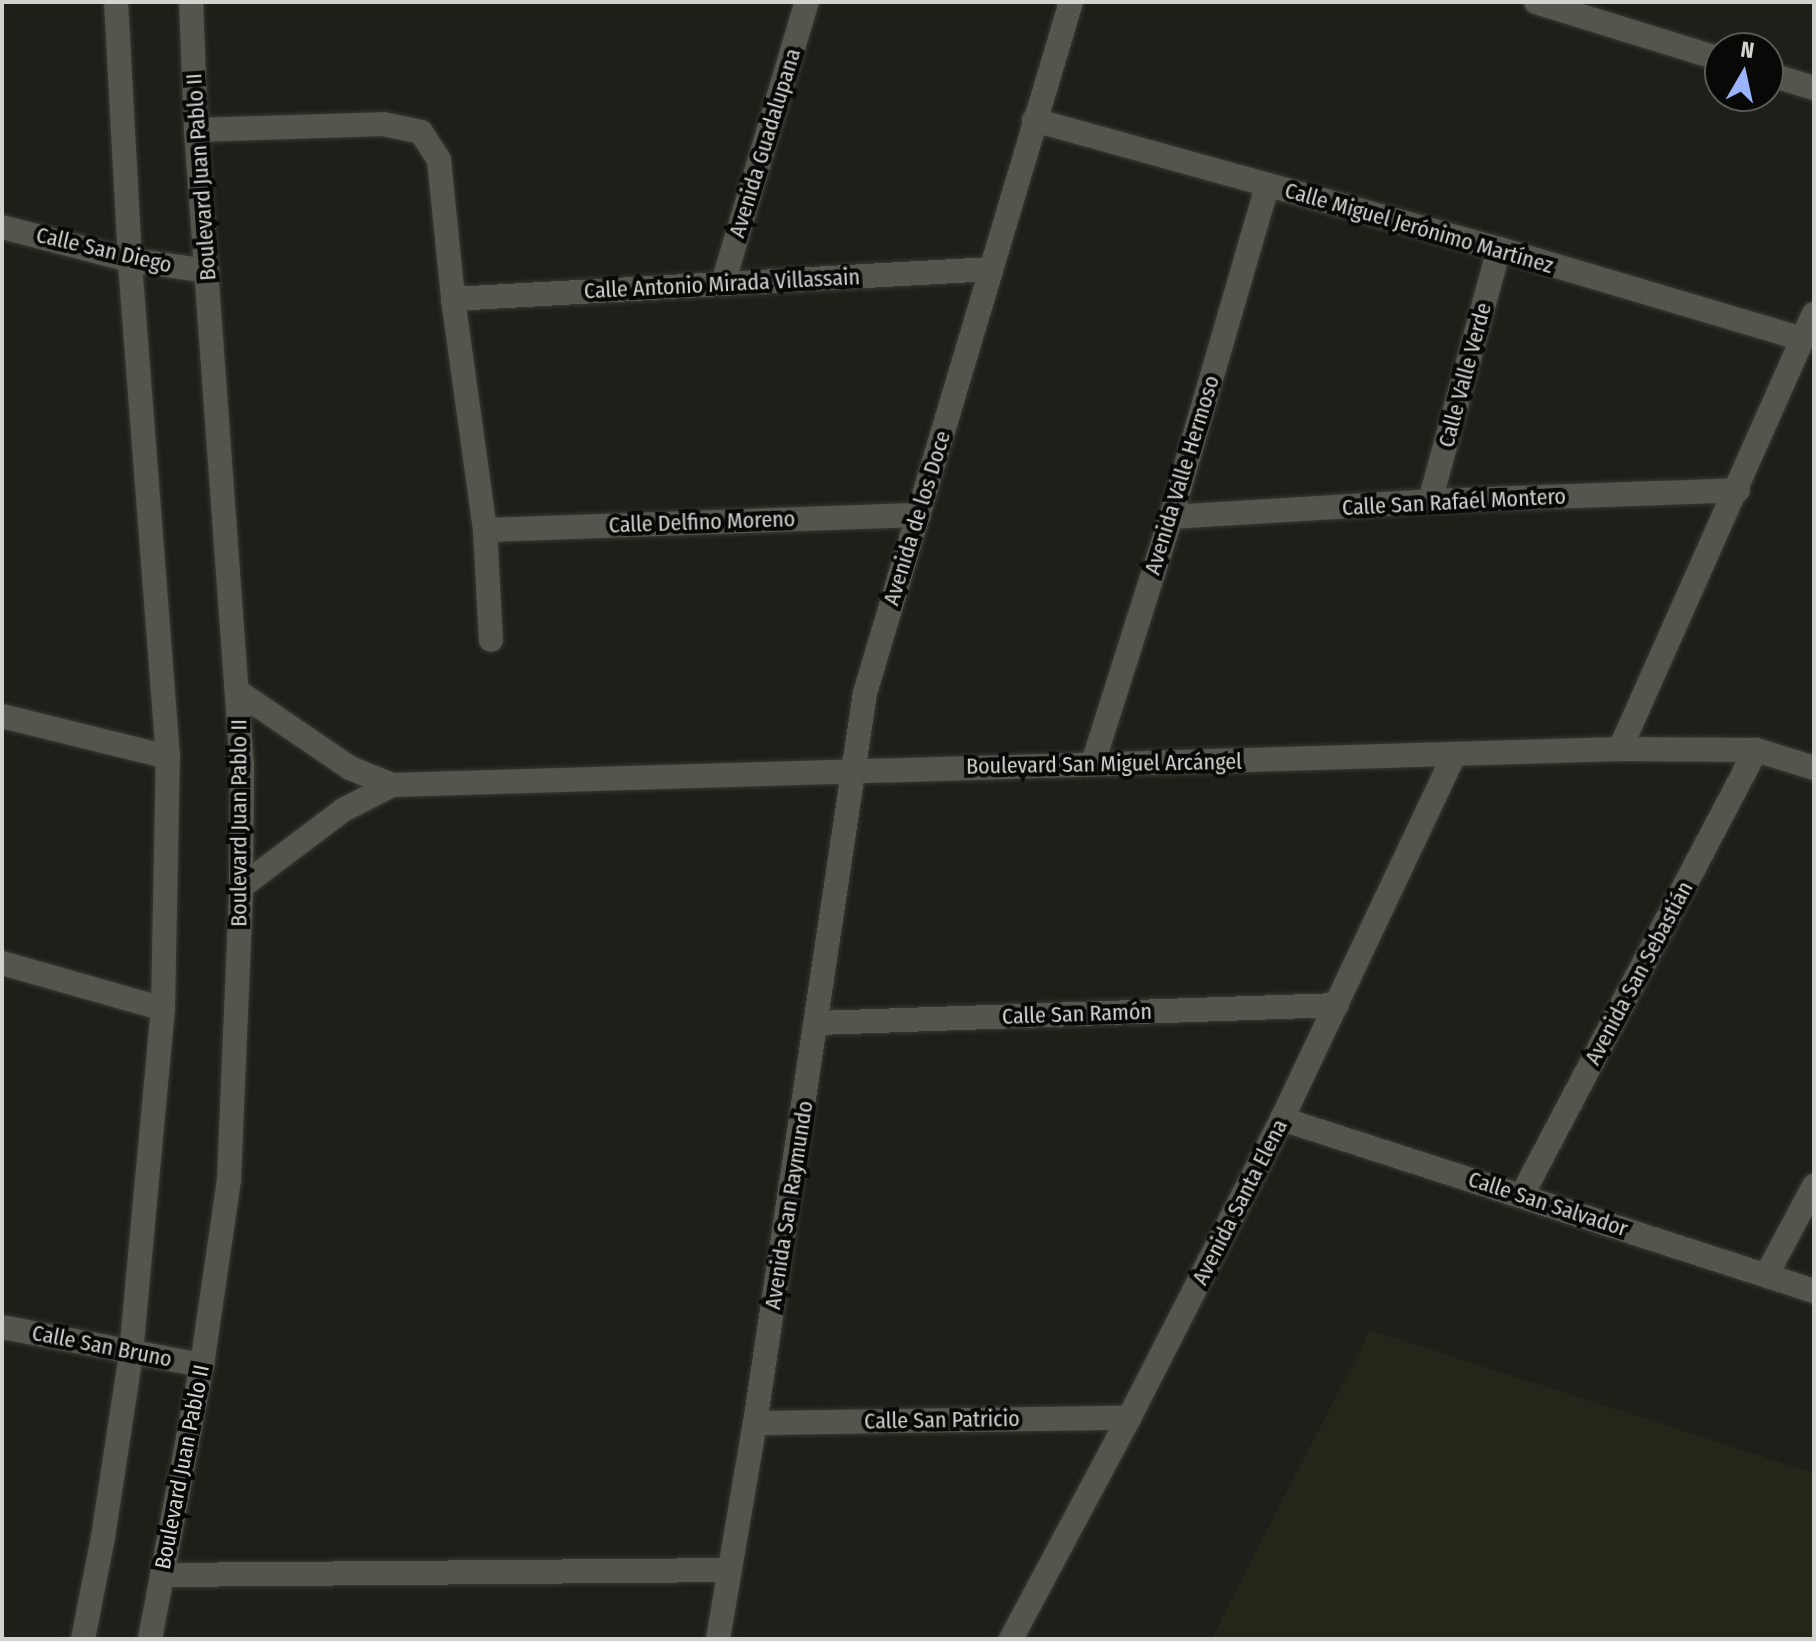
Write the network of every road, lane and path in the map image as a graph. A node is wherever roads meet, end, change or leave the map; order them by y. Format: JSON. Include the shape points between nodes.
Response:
{"nodes":[{"id":1,"x":116,"y":2,"type":"edge"},
{"id":2,"x":191,"y":2,"type":"edge"},
{"id":3,"x":807,"y":2,"type":"edge"},
{"id":4,"x":1071,"y":2,"type":"edge"},
{"id":5,"x":1536,"y":2,"type":"edge"},
{"id":6,"x":1704,"y":54,"type":"edge"},
{"id":7,"x":1784,"y":79,"type":"edge"},
{"id":8,"x":1814,"y":88,"type":"edge"},
{"id":9,"x":1034,"y":120,"type":"junction"},
{"id":10,"x":196,"y":130,"type":"junction"},
{"id":11,"x":1267,"y":186,"type":"junction"},
{"id":12,"x":2,"y":227,"type":"edge"},
{"id":13,"x":1499,"y":249,"type":"junction"},
{"id":14,"x":130,"y":260,"type":"junction"},
{"id":15,"x":991,"y":269,"type":"junction"},
{"id":16,"x":207,"y":271,"type":"junction"},
{"id":17,"x":723,"y":283,"type":"junction"},
{"id":18,"x":453,"y":299,"type":"junction"},
{"id":19,"x":1814,"y":314,"type":"edge"},
{"id":20,"x":1802,"y":339,"type":"junction"},
{"id":21,"x":1738,"y":490,"type":"junction"},
{"id":22,"x":1430,"y":501,"type":"junction"},
{"id":23,"x":919,"y":515,"type":"junction"},
{"id":24,"x":1171,"y":517,"type":"junction"},
{"id":25,"x":485,"y":530,"type":"junction"},
{"id":26,"x":491,"y":640,"type":"dead end"},
{"id":27,"x":237,"y":691,"type":"junction"},
{"id":28,"x":2,"y":716,"type":"edge"},
{"id":29,"x":1620,"y":749,"type":"junction"},
{"id":30,"x":1756,"y":750,"type":"junction"},
{"id":31,"x":168,"y":757,"type":"junction"},
{"id":32,"x":1453,"y":757,"type":"junction"},
{"id":33,"x":1093,"y":763,"type":"junction"},
{"id":34,"x":1814,"y":768,"type":"edge"},
{"id":35,"x":855,"y":770,"type":"junction"},
{"id":36,"x":392,"y":785,"type":"junction"},
{"id":37,"x":241,"y":887,"type":"junction"},
{"id":38,"x":2,"y":963,"type":"edge"},
{"id":39,"x":1337,"y":1005,"type":"junction"},
{"id":40,"x":163,"y":1009,"type":"junction"},
{"id":41,"x":817,"y":1023,"type":"junction"},
{"id":42,"x":1282,"y":1119,"type":"junction"},
{"id":43,"x":1814,"y":1186,"type":"edge"},
{"id":44,"x":1522,"y":1195,"type":"junction"},
{"id":45,"x":1767,"y":1274,"type":"junction"},
{"id":46,"x":1814,"y":1291,"type":"edge"},
{"id":47,"x":2,"y":1327,"type":"edge"},
{"id":48,"x":139,"y":1355,"type":"junction"},
{"id":49,"x":191,"y":1363,"type":"junction"},
{"id":50,"x":1129,"y":1418,"type":"junction"},
{"id":51,"x":755,"y":1423,"type":"junction"},
{"id":52,"x":730,"y":1570,"type":"junction"},
{"id":53,"x":162,"y":1575,"type":"junction"},
{"id":54,"x":83,"y":1639,"type":"edge"},
{"id":55,"x":150,"y":1639,"type":"edge"},
{"id":56,"x":718,"y":1639,"type":"edge"},
{"id":57,"x":1011,"y":1639,"type":"edge"}],
"edges":[{"from":1,"to":14,"type":"street"},
{"from":2,"to":10,"type":"street","name":"Boulevard Juan Pablo II"},
{"from":3,"to":17,"type":"street","name":"Avenida Guadalupana"},
{"from":4,"to":9,"type":"street"},
{"from":5,"to":6,"type":"street"},
{"from":7,"to":8,"type":"street"},
{"from":9,"to":11,"type":"street","name":"Calle Miguel Jerónimo Martínez"},
{"from":9,"to":15,"type":"street","name":"Avenida de los Doce"},
{"from":10,"to":16,"type":"street","name":"Boulevard Juan Pablo II"},
{"from":10,"to":18,"type":"street","via":[[383,124],[421,132],[439,160]]},
{"from":11,"to":13,"type":"street","name":"Calle Miguel Jerónimo Martínez"},
{"from":11,"to":24,"type":"street","name":"Avenida Valle Hermoso"},
{"from":12,"to":14,"type":"street","name":"Calle San Diego"},
{"from":13,"to":20,"type":"street","name":"Calle Miguel Jerónimo Martínez"},
{"from":13,"to":22,"type":"street","name":"Calle Valle Verde"},
{"from":14,"to":16,"type":"street","name":"Calle San Diego"},
{"from":14,"to":31,"type":"street"},
{"from":15,"to":17,"type":"street","name":"Calle Antonio Mirada Villassain"},
{"from":15,"to":23,"type":"street","name":"Avenida de los Doce"},
{"from":16,"to":27,"type":"street","name":"Boulevard Juan Pablo II"},
{"from":17,"to":18,"type":"street","name":"Calle Antonio Mirada Villassain"},
{"from":18,"to":25,"type":"street"},
{"from":19,"to":20,"type":"street"},
{"from":20,"to":21,"type":"street"},
{"from":21,"to":22,"type":"street","name":"Calle San Rafaél Montero"},
{"from":21,"to":29,"type":"street"},
{"from":22,"to":24,"type":"street","name":"Calle San Rafaél Montero"},
{"from":23,"to":25,"type":"street","name":"Calle Delfino Moreno"},
{"from":23,"to":35,"type":"street","name":"Avenida de los Doce","via":[[865,693]]},
{"from":24,"to":33,"type":"street","name":"Avenida Valle Hermoso"},
{"from":25,"to":26,"type":"street"},
{"from":27,"to":36,"type":"street","name":"Boulevard San Miguel Arcángel","via":[[340,762]]},
{"from":27,"to":37,"type":"street","name":"Boulevard Juan Pablo II"},
{"from":28,"to":31,"type":"street"},
{"from":29,"to":30,"type":"street","name":"Boulevard San Miguel Arcángel"},
{"from":29,"to":32,"type":"street","name":"Boulevard San Miguel Arcángel"},
{"from":30,"to":34,"type":"street","name":"Boulevard San Miguel Arcángel"},
{"from":30,"to":44,"type":"street","name":"Avenida San Sebastián"},
{"from":31,"to":40,"type":"street"},
{"from":32,"to":33,"type":"street","name":"Boulevard San Miguel Arcángel"},
{"from":32,"to":39,"type":"street","name":"Avenida Santa Elena"},
{"from":33,"to":35,"type":"street","name":"Boulevard San Miguel Arcángel"},
{"from":35,"to":36,"type":"street","name":"Boulevard San Miguel Arcángel"},
{"from":35,"to":41,"type":"street","name":"Avenida San Raymundo"},
{"from":36,"to":37,"type":"street","name":"Boulevard San Miguel Arcángel","via":[[343,810]]},
{"from":37,"to":49,"type":"street","name":"Boulevard Juan Pablo II","via":[[229,1179]]},
{"from":38,"to":40,"type":"street"},
{"from":39,"to":41,"type":"street","name":"Calle San Ramón"},
{"from":39,"to":42,"type":"street","name":"Avenida Santa Elena"},
{"from":40,"to":48,"type":"street"},
{"from":41,"to":51,"type":"street","name":"Avenida San Raymundo"},
{"from":42,"to":44,"type":"street","name":"Calle San Salvador"},
{"from":42,"to":50,"type":"street","name":"Avenida Santa Elena"},
{"from":43,"to":45,"type":"street"},
{"from":44,"to":45,"type":"street","name":"Calle San Salvador"},
{"from":45,"to":46,"type":"street","name":"Calle San Salvador"},
{"from":47,"to":48,"type":"street","name":"Calle San Bruno"},
{"from":48,"to":49,"type":"street","name":"Calle San Bruno"},
{"from":48,"to":54,"type":"street"},
{"from":49,"to":53,"type":"street","name":"Boulevard Juan Pablo II"},
{"from":50,"to":51,"type":"street","name":"Calle San Patricio"},
{"from":50,"to":57,"type":"street","name":"Avenida Santa Elena"},
{"from":51,"to":52,"type":"street","name":"Avenida San Raymundo"},
{"from":52,"to":53,"type":"street"},
{"from":52,"to":56,"type":"street","name":"Avenida San Raymundo"},
{"from":53,"to":55,"type":"street","name":"Boulevard Juan Pablo II"}]}
